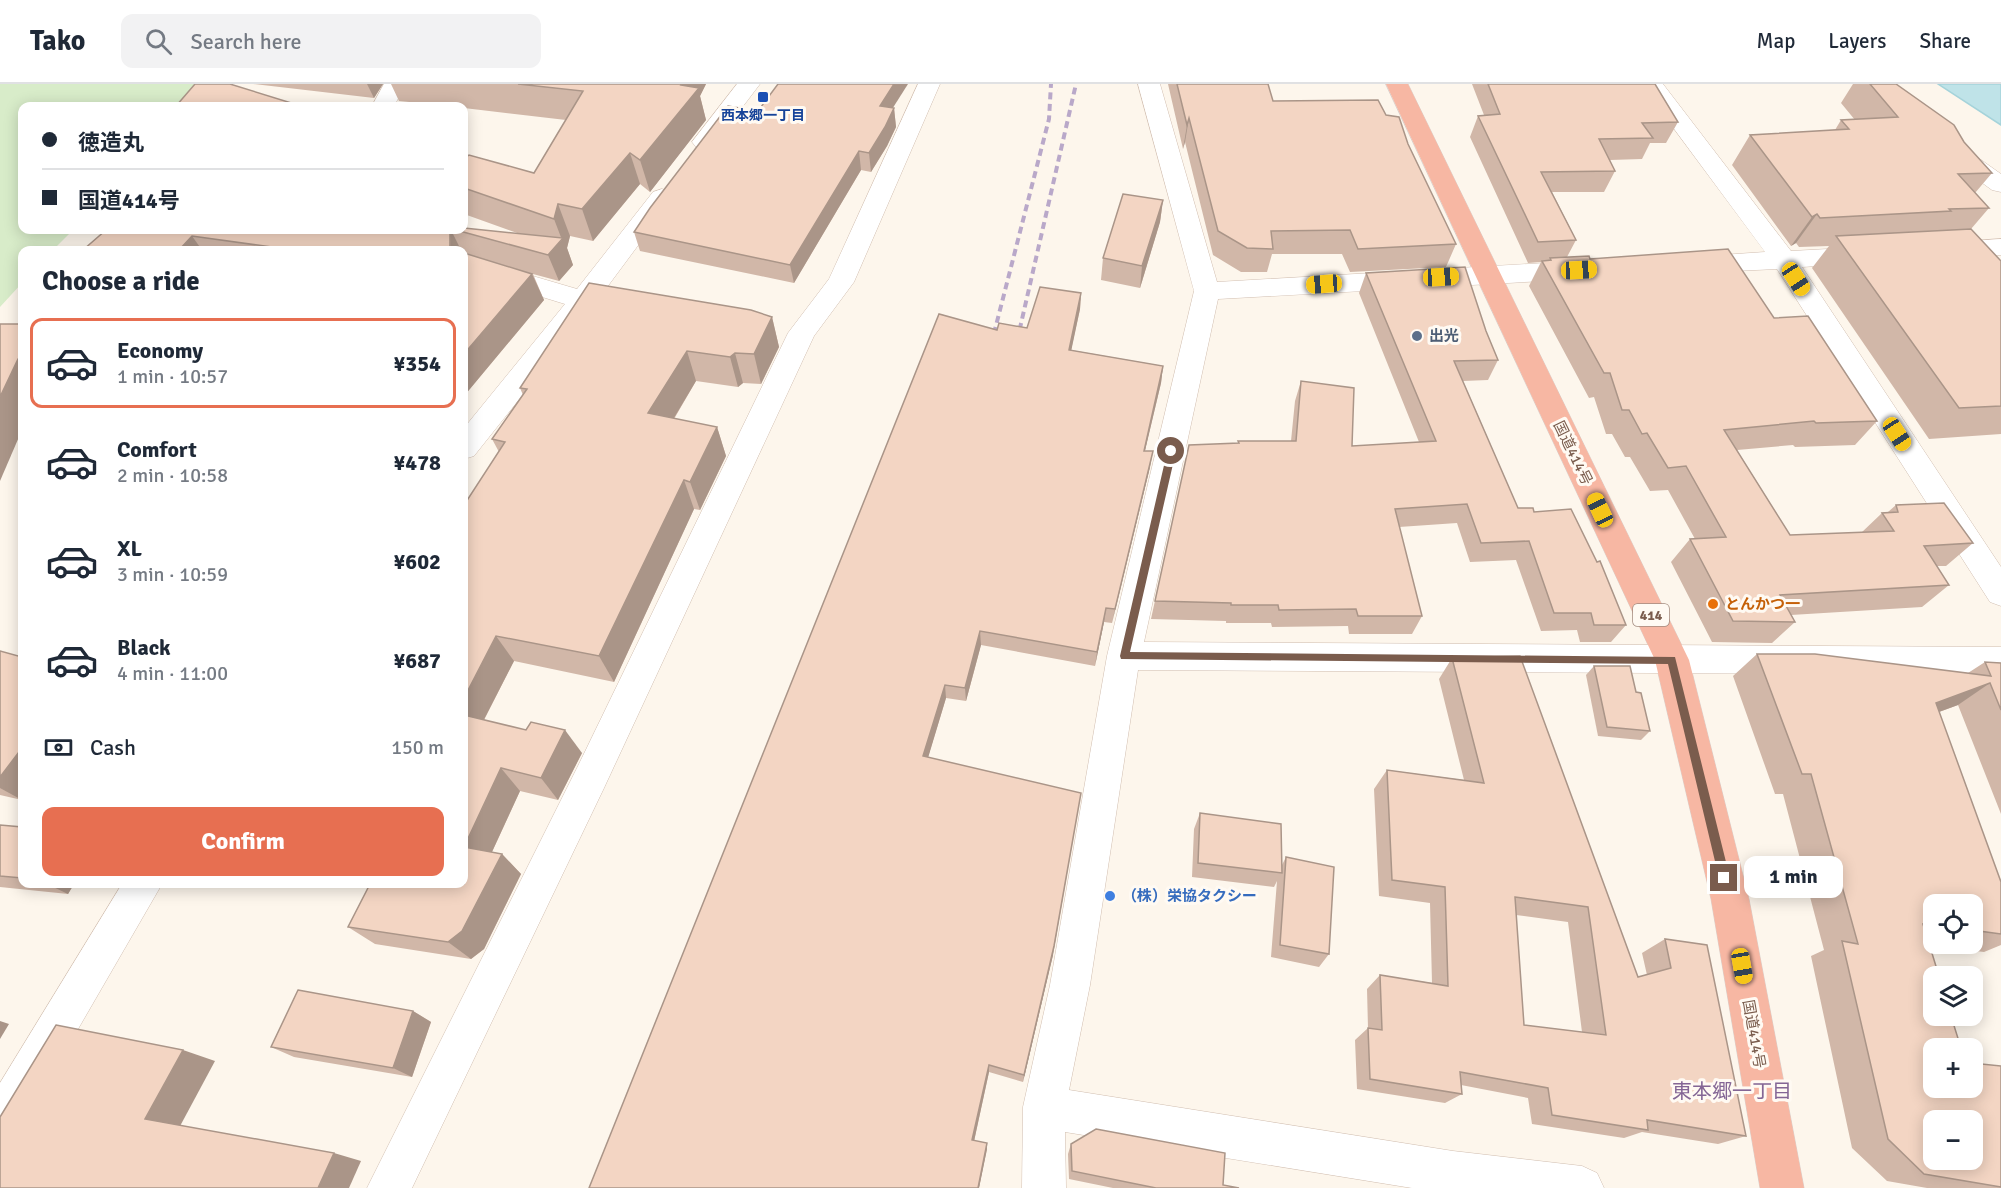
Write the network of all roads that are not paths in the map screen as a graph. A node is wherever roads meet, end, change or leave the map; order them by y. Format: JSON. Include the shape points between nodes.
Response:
{"nodes":[{"id":1,"x":395,"y":84,"type":"edge"},
{"id":2,"x":749,"y":84,"type":"edge"},
{"id":3,"x":929,"y":84,"type":"edge"},
{"id":4,"x":1149,"y":84,"type":"edge"},
{"id":5,"x":1397,"y":84,"type":"edge"},
{"id":6,"x":1652,"y":84,"type":"edge"},
{"id":7,"x":387,"y":102,"type":"edge"},
{"id":8,"x":1937,"y":140,"type":"edge"},
{"id":9,"x":2001,"y":185,"type":"edge"},
{"id":10,"x":2001,"y":247,"type":"edge"},
{"id":11,"x":1921,"y":252,"type":"edge"},
{"id":12,"x":1887,"y":254,"type":"edge"},
{"id":13,"x":1784,"y":260,"type":"junction"},
{"id":14,"x":468,"y":265,"type":"edge"},
{"id":15,"x":1665,"y":266,"type":"edge"},
{"id":16,"x":1606,"y":269,"type":"edge"},
{"id":17,"x":1488,"y":275,"type":"junction"},
{"id":18,"x":1208,"y":291,"type":"junction"},
{"id":19,"x":583,"y":300,"type":"junction"},
{"id":20,"x":629,"y":307,"type":"edge"},
{"id":21,"x":468,"y":443,"type":"edge"},
{"id":22,"x":2001,"y":593,"type":"edge"},
{"id":23,"x":1125,"y":656,"type":"junction"},
{"id":24,"x":1672,"y":660,"type":"junction"},
{"id":25,"x":2001,"y":661,"type":"edge"},
{"id":26,"x":141,"y":888,"type":"edge"},
{"id":27,"x":1044,"y":1107,"type":"junction"},
{"id":28,"x":0,"y":1123,"type":"edge"},
{"id":29,"x":1453,"y":1180,"type":"edge"},
{"id":30,"x":389,"y":1188,"type":"edge"},
{"id":31,"x":1044,"y":1188,"type":"edge"},
{"id":32,"x":1582,"y":1188,"type":"edge"},
{"id":33,"x":1782,"y":1188,"type":"edge"}],
"edges":[{"from":1,"to":7,"type":"street"},
{"from":2,"to":19,"type":"street"},
{"from":3,"to":30,"type":"street","via":[[841,282],[791,332],[585,788]]},
{"from":4,"to":18,"type":"street"},
{"from":5,"to":17,"type":"highway","name":"国道414号","number":"414"},
{"from":6,"to":13,"type":"street"},
{"from":8,"to":9,"type":"street"},
{"from":10,"to":11,"type":"street"},
{"from":12,"to":13,"type":"street"},
{"from":13,"to":15,"type":"street"},
{"from":13,"to":22,"type":"street"},
{"from":14,"to":19,"type":"street"},
{"from":16,"to":17,"type":"street"},
{"from":17,"to":18,"type":"street"},
{"from":17,"to":24,"type":"highway","name":"国道414号","number":"414"},
{"from":18,"to":23,"type":"street"},
{"from":19,"to":20,"type":"street"},
{"from":19,"to":21,"type":"street"},
{"from":23,"to":24,"type":"street"},
{"from":23,"to":27,"type":"street","via":[[1070,985]]},
{"from":24,"to":25,"type":"street"},
{"from":24,"to":33,"type":"highway","name":"国道414号","number":"414","via":[[1730,899]]},
{"from":26,"to":28,"type":"street"},
{"from":27,"to":29,"type":"street"},
{"from":27,"to":31,"type":"street"},
{"from":29,"to":32,"type":"street"}]}
